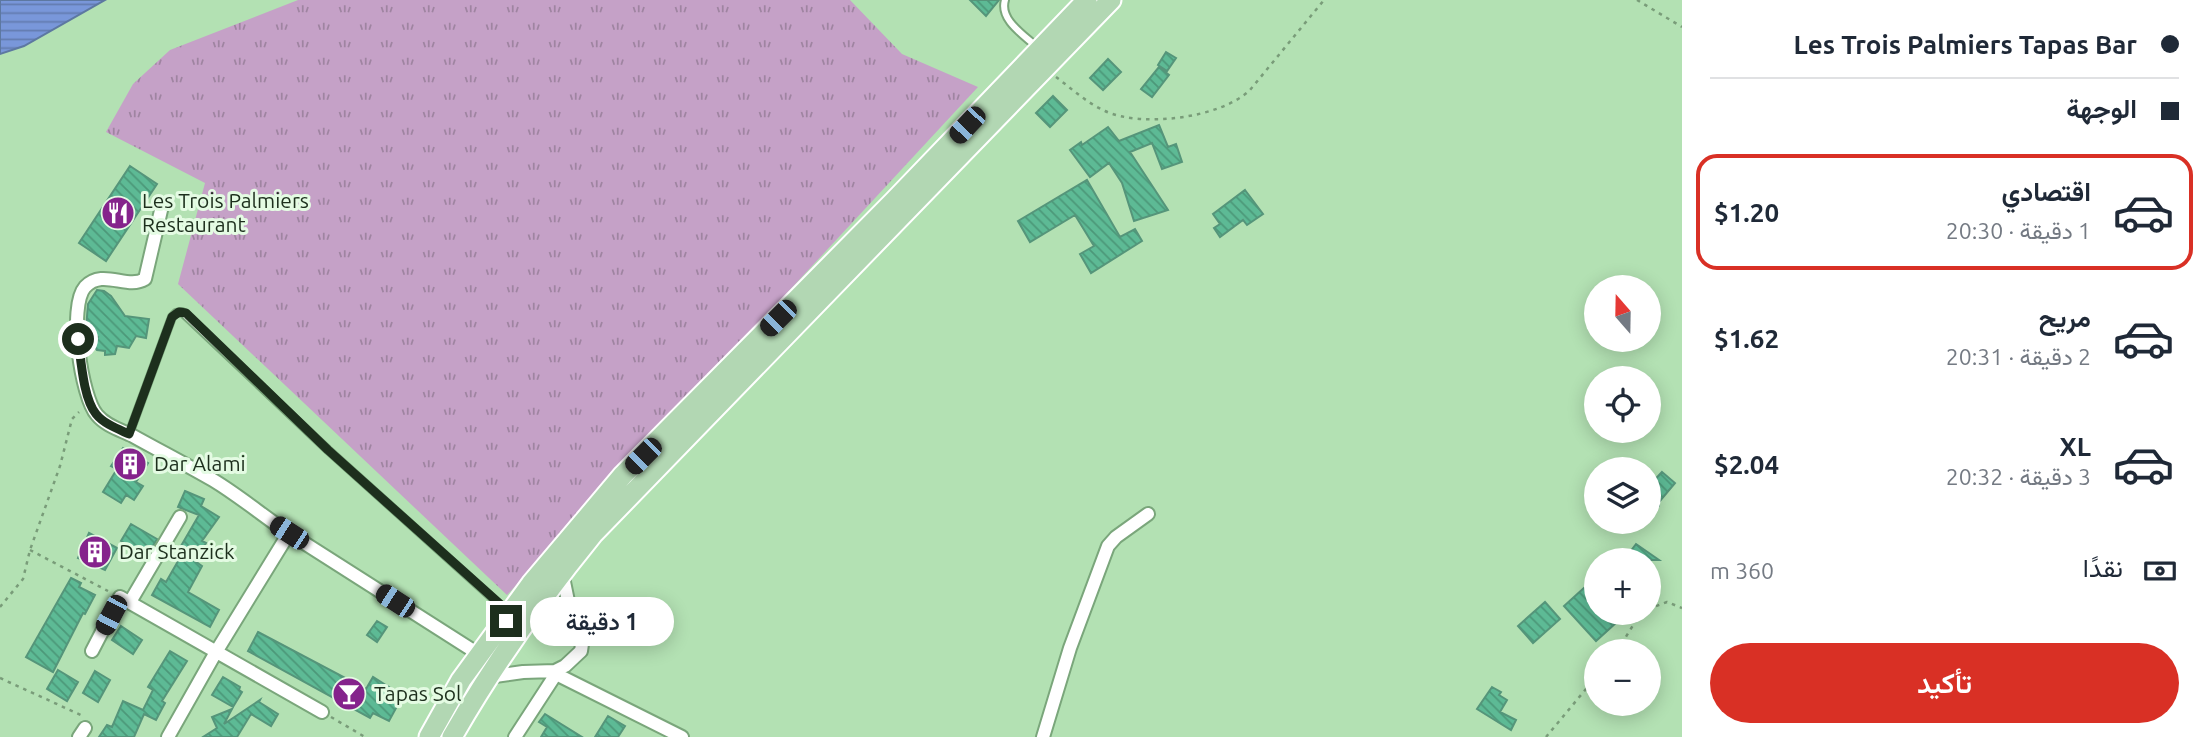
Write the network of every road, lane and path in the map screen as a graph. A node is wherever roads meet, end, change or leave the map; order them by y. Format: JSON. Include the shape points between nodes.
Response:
{"nodes":[{"id":1,"x":1005,"y":0,"type":"edge"},
{"id":2,"x":1087,"y":0,"type":"edge"},
{"id":3,"x":1111,"y":0,"type":"edge"},
{"id":4,"x":1324,"y":0,"type":"edge"},
{"id":5,"x":1637,"y":0,"type":"edge"},
{"id":6,"x":1682,"y":27,"type":"edge"},
{"id":7,"x":1042,"y":59,"type":"junction"},
{"id":8,"x":162,"y":206,"type":"dead end"},
{"id":9,"x":93,"y":409,"type":"junction"},
{"id":10,"x":129,"y":434,"type":"junction"},
{"id":11,"x":1148,"y":514,"type":"dead end"},
{"id":12,"x":180,"y":517,"type":"dead end"},
{"id":13,"x":289,"y":533,"type":"junction"},
{"id":14,"x":30,"y":550,"type":"junction"},
{"id":15,"x":562,"y":572,"type":"junction"},
{"id":16,"x":125,"y":600,"type":"junction"},
{"id":17,"x":1661,"y":605,"type":"edge"},
{"id":18,"x":0,"y":607,"type":"edge"},
{"id":19,"x":1682,"y":608,"type":"edge"},
{"id":20,"x":511,"y":614,"type":"junction"},
{"id":21,"x":92,"y":651,"type":"dead end"},
{"id":22,"x":216,"y":652,"type":"junction"},
{"id":23,"x":480,"y":655,"type":"junction"},
{"id":24,"x":554,"y":673,"type":"junction"},
{"id":25,"x":488,"y":677,"type":"junction"},
{"id":26,"x":0,"y":678,"type":"edge"},
{"id":27,"x":1584,"y":691,"type":"edge"},
{"id":28,"x":322,"y":712,"type":"joint"},
{"id":29,"x":82,"y":733,"type":"edge"},
{"id":30,"x":168,"y":737,"type":"edge"},
{"id":31,"x":365,"y":737,"type":"edge"},
{"id":32,"x":429,"y":737,"type":"edge"},
{"id":33,"x":452,"y":737,"type":"edge"},
{"id":34,"x":515,"y":737,"type":"edge"},
{"id":35,"x":682,"y":737,"type":"edge"},
{"id":36,"x":1043,"y":737,"type":"edge"},
{"id":37,"x":1546,"y":737,"type":"edge"}],
"edges":[{"from":1,"to":7,"type":"lane","via":[[1004,14]]},
{"from":2,"to":7,"type":"main road"},
{"from":3,"to":7,"type":"main road"},
{"from":4,"to":7,"type":"path","via":[[1243,97],[1222,108],[1169,118],[1124,117],[1087,102]]},
{"from":5,"to":6,"type":"path"},
{"from":7,"to":15,"type":"main road","via":[[628,496]]},
{"from":7,"to":20,"type":"main road","via":[[894,201],[623,475]]},
{"from":8,"to":9,"type":"street","via":[[145,279],[96,280],[81,293],[78,339]]},
{"from":9,"to":10,"type":"street","via":[[105,422]]},
{"from":9,"to":14,"type":"path","via":[[73,416]]},
{"from":10,"to":13,"type":"street","via":[[216,482]]},
{"from":10,"to":20,"type":"lane","via":[[172,317],[183,312]]},
{"from":11,"to":36,"type":"street","via":[[1108,546]]},
{"from":12,"to":16,"type":"street"},
{"from":13,"to":22,"type":"street"},
{"from":13,"to":23,"type":"street"},
{"from":14,"to":16,"type":"path"},
{"from":14,"to":18,"type":"path","via":[[23,579]]},
{"from":15,"to":24,"type":"street","via":[[583,642],[581,651]]},
{"from":15,"to":25,"type":"main road"},
{"from":16,"to":21,"type":"street"},
{"from":16,"to":22,"type":"street"},
{"from":17,"to":19,"type":"path","via":[[1667,602]]},
{"from":20,"to":23,"type":"main road"},
{"from":22,"to":28,"type":"street"},
{"from":22,"to":30,"type":"street"},
{"from":23,"to":32,"type":"main road"},
{"from":24,"to":25,"type":"street"},
{"from":24,"to":34,"type":"street"},
{"from":24,"to":35,"type":"street"},
{"from":25,"to":33,"type":"main road"},
{"from":26,"to":29,"type":"path","via":[[80,713],[86,720]]},
{"from":27,"to":37,"type":"path"},
{"from":28,"to":31,"type":"path"}]}
